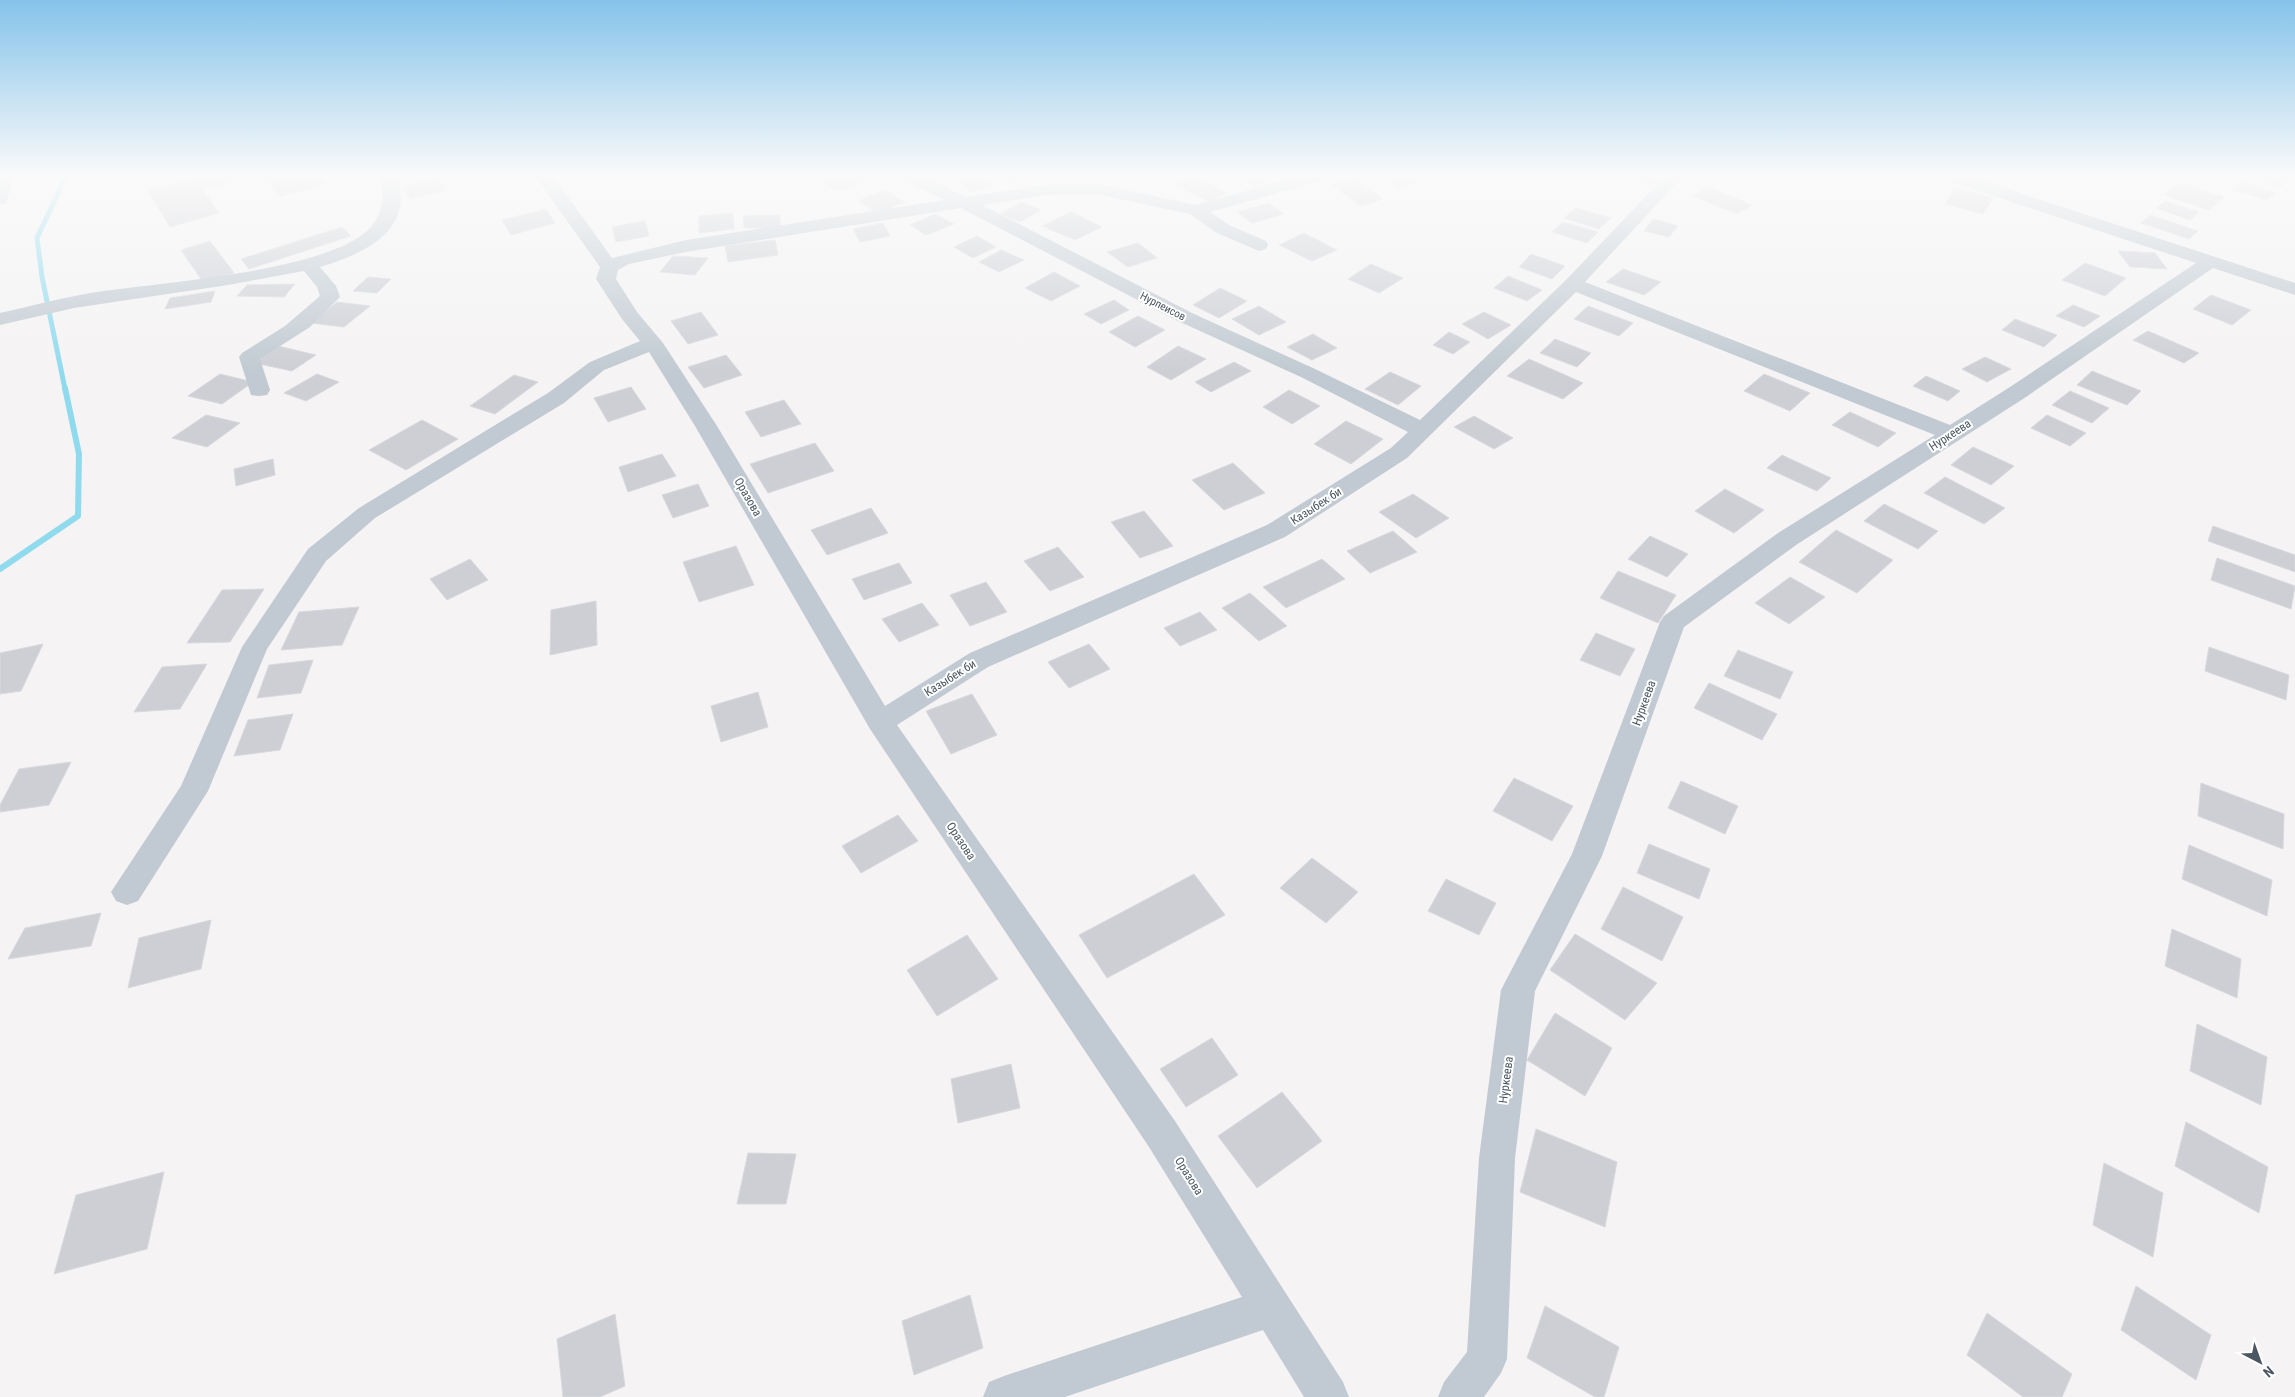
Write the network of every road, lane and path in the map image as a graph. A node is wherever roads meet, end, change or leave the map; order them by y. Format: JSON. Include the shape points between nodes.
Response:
{"nodes":[{"id":1,"x":364,"y":241,"type":"edge"},
{"id":2,"x":587,"y":241,"type":"edge"},
{"id":3,"x":717,"y":241,"type":"edge"},
{"id":4,"x":1038,"y":241,"type":"edge"},
{"id":5,"x":1250,"y":241,"type":"edge"},
{"id":6,"x":1613,"y":241,"type":"edge"},
{"id":7,"x":2151,"y":241,"type":"edge"},
{"id":8,"x":1259,"y":245,"type":"dead end"},
{"id":9,"x":2210,"y":262,"type":"junction"},
{"id":10,"x":308,"y":264,"type":"junction"},
{"id":11,"x":608,"y":273,"type":"junction"},
{"id":12,"x":1573,"y":284,"type":"junction"},
{"id":13,"x":2295,"y":289,"type":"edge"},
{"id":14,"x":0,"y":319,"type":"edge"},
{"id":15,"x":653,"y":343,"type":"junction"},
{"id":16,"x":259,"y":390,"type":"dead end"},
{"id":17,"x":1422,"y":430,"type":"junction"},
{"id":18,"x":1952,"y":434,"type":"junction"},
{"id":19,"x":880,"y":722,"type":"junction"},
{"id":20,"x":127,"y":892,"type":"dead end"},
{"id":21,"x":1271,"y":1307,"type":"junction"},
{"id":22,"x":1004,"y":1397,"type":"edge"},
{"id":23,"x":1328,"y":1397,"type":"edge"},
{"id":24,"x":1459,"y":1397,"type":"edge"}],
"edges":[{"from":1,"to":10,"type":"street","via":[[347,251]]},
{"from":2,"to":11,"type":"street","name":"Оразова"},
{"from":3,"to":11,"type":"street","via":[[623,260]]},
{"from":4,"to":17,"type":"street","name":"Нурпеисов","via":[[1185,317]]},
{"from":5,"to":8,"type":"street"},
{"from":6,"to":12,"type":"street","name":"Казыбек би"},
{"from":7,"to":9,"type":"street"},
{"from":9,"to":13,"type":"street"},
{"from":9,"to":18,"type":"street","name":"Нуркеева"},
{"from":10,"to":14,"type":"street","via":[[184,287],[72,302]]},
{"from":10,"to":16,"type":"street","via":[[330,296],[317,312],[284,337],[249,356]]},
{"from":11,"to":15,"type":"street","name":"Оразова","via":[[629,316]]},
{"from":12,"to":17,"type":"street","name":"Казыбек би"},
{"from":12,"to":18,"type":"street"},
{"from":15,"to":19,"type":"street","name":"Оразова","via":[[706,426]]},
{"from":15,"to":20,"type":"street","via":[[598,366],[556,398],[367,513],[317,555],[255,647],[192,791]]},
{"from":17,"to":19,"type":"street","name":"Казыбек би","via":[[1399,453],[1276,532],[979,660]]},
{"from":18,"to":24,"type":"street","name":"Нуркеева","via":[[1787,539],[1674,622],[1587,856],[1518,990],[1496,1158],[1487,1359]]},
{"from":19,"to":21,"type":"street","name":"Оразова","via":[[1162,1134]]},
{"from":21,"to":22,"type":"street"},
{"from":21,"to":23,"type":"street","name":"Оразова"}]}
